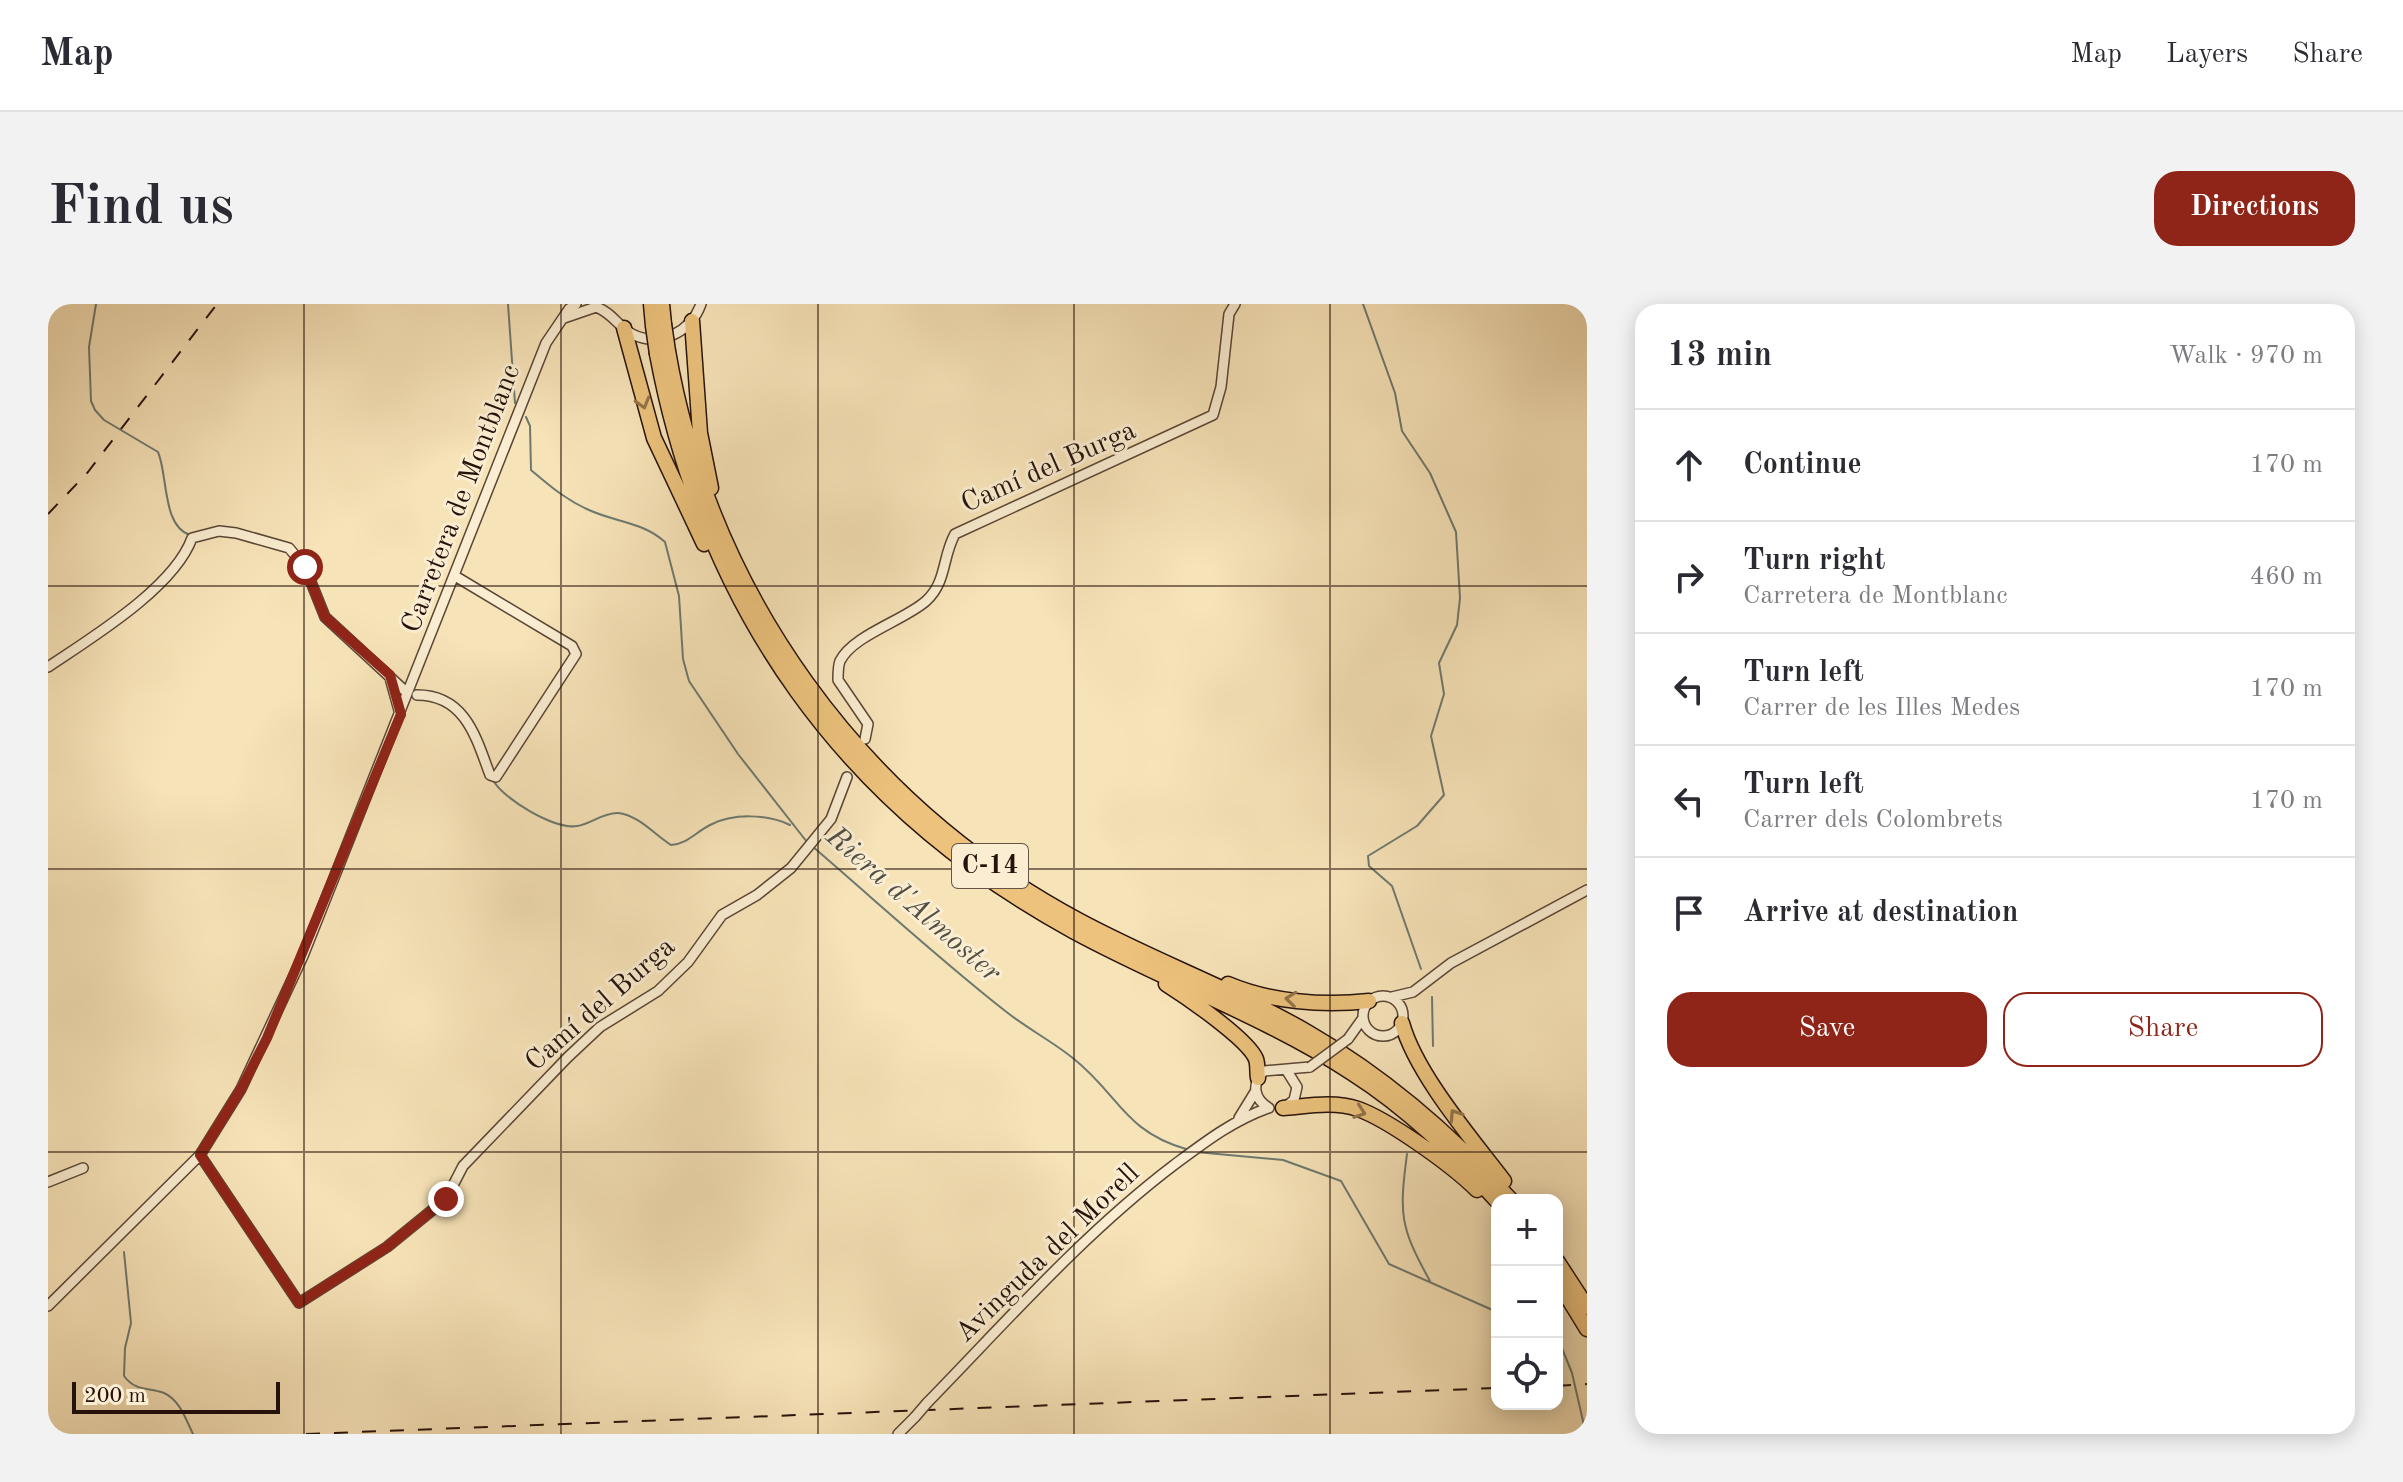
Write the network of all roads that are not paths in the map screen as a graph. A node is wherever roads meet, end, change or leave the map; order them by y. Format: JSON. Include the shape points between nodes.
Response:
{"nodes":[{"id":1,"x":576,"y":304,"type":"edge"},
{"id":2,"x":608,"y":304,"type":"edge"},
{"id":3,"x":651,"y":304,"type":"edge"},
{"id":4,"x":662,"y":304,"type":"edge"},
{"id":5,"x":701,"y":304,"type":"edge"},
{"id":6,"x":1235,"y":304,"type":"edge"},
{"id":7,"x":560,"y":320,"type":"junction"},
{"id":8,"x":692,"y":321,"type":"junction"},
{"id":9,"x":619,"y":323,"type":"junction"},
{"id":10,"x":659,"y":325,"type":"junction"},
{"id":11,"x":663,"y":352,"type":"junction"},
{"id":12,"x":455,"y":576,"type":"junction"},
{"id":13,"x":767,"y":651,"type":"junction"},
{"id":14,"x":783,"y":653,"type":"junction"},
{"id":15,"x":48,"y":667,"type":"edge"},
{"id":16,"x":390,"y":675,"type":"junction"},
{"id":17,"x":404,"y":690,"type":"dead end"},
{"id":18,"x":417,"y":695,"type":"dead end"},
{"id":19,"x":401,"y":714,"type":"junction"},
{"id":20,"x":865,"y":739,"type":"dead end"},
{"id":21,"x":847,"y":777,"type":"dead end"},
{"id":22,"x":1013,"y":889,"type":"junction"},
{"id":23,"x":1587,"y":890,"type":"edge"},
{"id":24,"x":1413,"y":992,"type":"junction"},
{"id":25,"x":1392,"y":997,"type":"junction"},
{"id":26,"x":1369,"y":1001,"type":"junction"},
{"id":27,"x":1363,"y":1018,"type":"junction"},
{"id":28,"x":1403,"y":1018,"type":"junction"},
{"id":29,"x":1371,"y":1033,"type":"junction"},
{"id":30,"x":1348,"y":1039,"type":"junction"},
{"id":31,"x":1310,"y":1067,"type":"junction"},
{"id":32,"x":1287,"y":1071,"type":"junction"},
{"id":33,"x":1256,"y":1085,"type":"junction"},
{"id":34,"x":1297,"y":1087,"type":"junction"},
{"id":35,"x":1276,"y":1108,"type":"junction"},
{"id":36,"x":1239,"y":1118,"type":"junction"},
{"id":37,"x":200,"y":1155,"type":"junction"},
{"id":38,"x":83,"y":1168,"type":"dead end"},
{"id":39,"x":48,"y":1182,"type":"edge"},
{"id":40,"x":1505,"y":1194,"type":"edge"},
{"id":41,"x":1514,"y":1194,"type":"edge"},
{"id":42,"x":1491,"y":1195,"type":"edge"},
{"id":43,"x":1491,"y":1205,"type":"edge"},
{"id":44,"x":1563,"y":1278,"type":"edge"},
{"id":45,"x":1563,"y":1303,"type":"edge"},
{"id":46,"x":48,"y":1306,"type":"edge"},
{"id":47,"x":1587,"y":1307,"type":"edge"},
{"id":48,"x":1587,"y":1329,"type":"edge"},
{"id":49,"x":1587,"y":1338,"type":"edge"},
{"id":50,"x":898,"y":1434,"type":"edge"}],
"edges":[{"from":1,"to":7,"type":"street","name":"Carretera de Montblanc"},
{"from":2,"to":9,"type":"street"},
{"from":3,"to":10,"type":"highway","number":"C-14"},
{"from":4,"to":10,"type":"highway","number":"C-14"},
{"from":5,"to":8,"type":"street"},
{"from":6,"to":20,"type":"street","name":"Camí del Burga","via":[[1213,415],[955,534],[946,550],[943,580],[926,601],[840,660],[838,680],[868,724]]},
{"from":7,"to":9,"type":"street","via":[[596,307]]},
{"from":7,"to":12,"type":"street","name":"Carretera de Montblanc","via":[[539,359]]},
{"from":8,"to":9,"type":"street","via":[[665,338],[643,338]]},
{"from":8,"to":14,"type":"highway","via":[[700,433],[710,487]]},
{"from":9,"to":13,"type":"highway","one_way":true,"via":[[654,438],[735,605]]},
{"from":10,"to":11,"type":"highway","number":"C-14","bridge":true},
{"from":11,"to":13,"type":"highway","number":"C-14","via":[[681,455],[705,525]]},
{"from":11,"to":14,"type":"highway","number":"C-14","via":[[720,534]]},
{"from":12,"to":18,"type":"street","via":[[572,646],[576,654],[496,777],[490,775],[461,712],[441,698]]},
{"from":12,"to":19,"type":"street","name":"Carretera de Montblanc"},
{"from":13,"to":22,"type":"highway","number":"C-14","via":[[808,707],[897,806],[951,852]]},
{"from":14,"to":22,"type":"highway","number":"C-14","via":[[816,699],[904,797]]},
{"from":15,"to":16,"type":"street","via":[[138,602],[177,564],[192,538],[219,531],[289,548],[305,567],[325,617]]},
{"from":16,"to":17,"type":"street"},
{"from":16,"to":19,"type":"street"},
{"from":19,"to":37,"type":"street","name":"Carretera de Montblanc","via":[[267,1038]]},
{"from":21,"to":37,"type":"street","name":"Camí del Burga","via":[[831,819],[791,868],[722,915],[688,962],[658,991],[600,1027],[579,1047],[463,1166],[446,1199],[387,1247],[299,1303]]},
{"from":26,"to":22,"type":"highway","one_way":true,"via":[[1282,999],[1232,986]]},
{"from":22,"to":33,"type":"highway","via":[[1073,937],[1195,1003],[1256,1059]]},
{"from":22,"to":40,"type":"highway","number":"C-14","via":[[1307,1032],[1359,1064],[1455,1140]]},
{"from":22,"to":42,"type":"highway","number":"C-14","via":[[1075,932],[1208,995],[1354,1074],[1449,1150]]},
{"from":23,"to":24,"type":"street","via":[[1451,963]]},
{"from":24,"to":25,"type":"street"},
{"from":24,"to":28,"type":"street"},
{"from":25,"to":26,"type":"street"},
{"from":25,"to":28,"type":"street"},
{"from":26,"to":27,"type":"street"},
{"from":27,"to":29,"type":"street"},
{"from":27,"to":30,"type":"street"},
{"from":28,"to":29,"type":"street","via":[[1389,1036]]},
{"from":41,"to":28,"type":"highway","one_way":true,"via":[[1412,1049]]},
{"from":29,"to":30,"type":"street"},
{"from":30,"to":31,"type":"street","bridge":true},
{"from":31,"to":32,"type":"street"},
{"from":31,"to":34,"type":"street"},
{"from":32,"to":33,"type":"street","via":[[1274,1068]]},
{"from":32,"to":34,"type":"street"},
{"from":33,"to":35,"type":"street","via":[[1259,1101]]},
{"from":33,"to":36,"type":"street","name":"Avinguda del Morell"},
{"from":34,"to":35,"type":"street","via":[[1294,1100]]},
{"from":35,"to":36,"type":"street","name":"Avinguda del Morell"},
{"from":35,"to":43,"type":"highway","one_way":true,"via":[[1325,1104],[1357,1109],[1472,1186]]},
{"from":36,"to":50,"type":"street","name":"Avinguda del Morell","bridge":true,"via":[[1090,1236]]},
{"from":37,"to":46,"type":"street","name":"Carretera de Montblanc"},
{"from":38,"to":39,"type":"street"},
{"from":44,"to":47,"type":"highway"},
{"from":44,"to":48,"type":"highway"},
{"from":45,"to":49,"type":"highway"}]}
